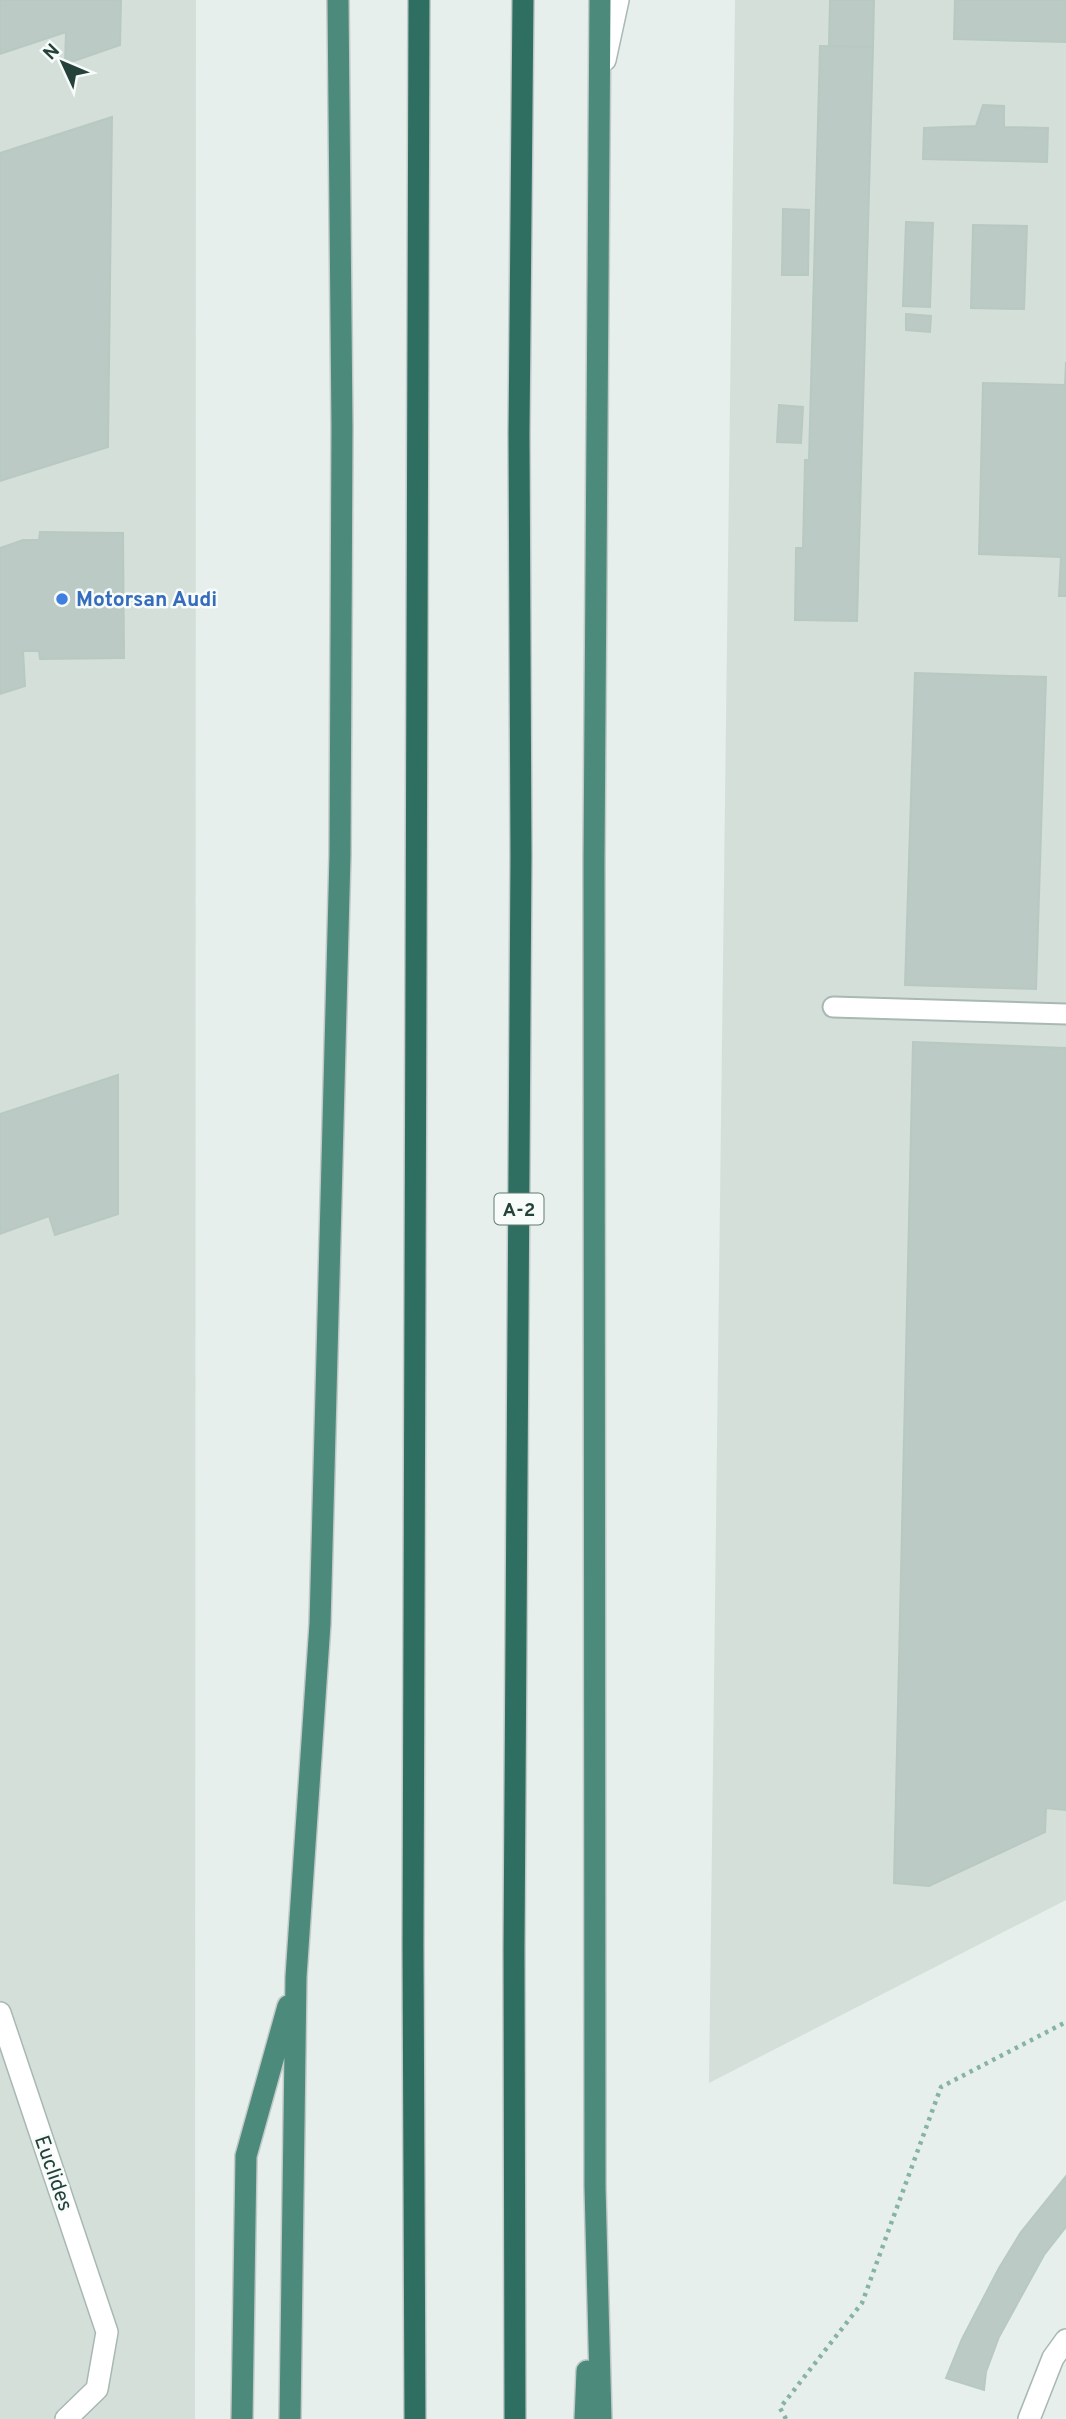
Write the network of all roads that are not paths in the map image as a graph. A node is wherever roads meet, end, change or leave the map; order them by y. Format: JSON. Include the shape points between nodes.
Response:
{"nodes":[{"id":1,"x":338,"y":0,"type":"edge"},
{"id":2,"x":419,"y":0,"type":"edge"},
{"id":3,"x":523,"y":0,"type":"edge"},
{"id":4,"x":600,"y":0,"type":"edge"},
{"id":5,"x":618,"y":0,"type":"edge"},
{"id":6,"x":601,"y":75,"type":"junction"},
{"id":7,"x":833,"y":1007,"type":"dead end"},
{"id":8,"x":1066,"y":1014,"type":"edge"},
{"id":9,"x":296,"y":1977,"type":"junction"},
{"id":10,"x":0,"y":2013,"type":"edge"},
{"id":11,"x":595,"y":2188,"type":"junction"},
{"id":12,"x":1066,"y":2340,"type":"edge"},
{"id":13,"x":66,"y":2419,"type":"edge"},
{"id":14,"x":242,"y":2419,"type":"edge"},
{"id":15,"x":290,"y":2419,"type":"edge"},
{"id":16,"x":415,"y":2419,"type":"edge"},
{"id":17,"x":515,"y":2419,"type":"edge"},
{"id":18,"x":584,"y":2419,"type":"edge"},
{"id":19,"x":601,"y":2419,"type":"edge"},
{"id":20,"x":1029,"y":2419,"type":"edge"}],
"edges":[{"from":1,"to":9,"type":"highway","via":[[340,855],[320,1624]]},
{"from":2,"to":16,"type":"highway"},
{"from":3,"to":17,"type":"highway","number":"A-2"},
{"from":4,"to":6,"type":"highway"},
{"from":5,"to":6,"type":"street"},
{"from":6,"to":11,"type":"highway","via":[[594,860]]},
{"from":7,"to":8,"type":"lane"},
{"from":9,"to":14,"type":"highway","via":[[246,2156]]},
{"from":9,"to":15,"type":"highway"},
{"from":10,"to":13,"type":"street","name":"Euclides","via":[[107,2332],[97,2389]]},
{"from":11,"to":18,"type":"highway"},
{"from":11,"to":19,"type":"highway"},
{"from":12,"to":20,"type":"street","via":[[1053,2358]]}]}
